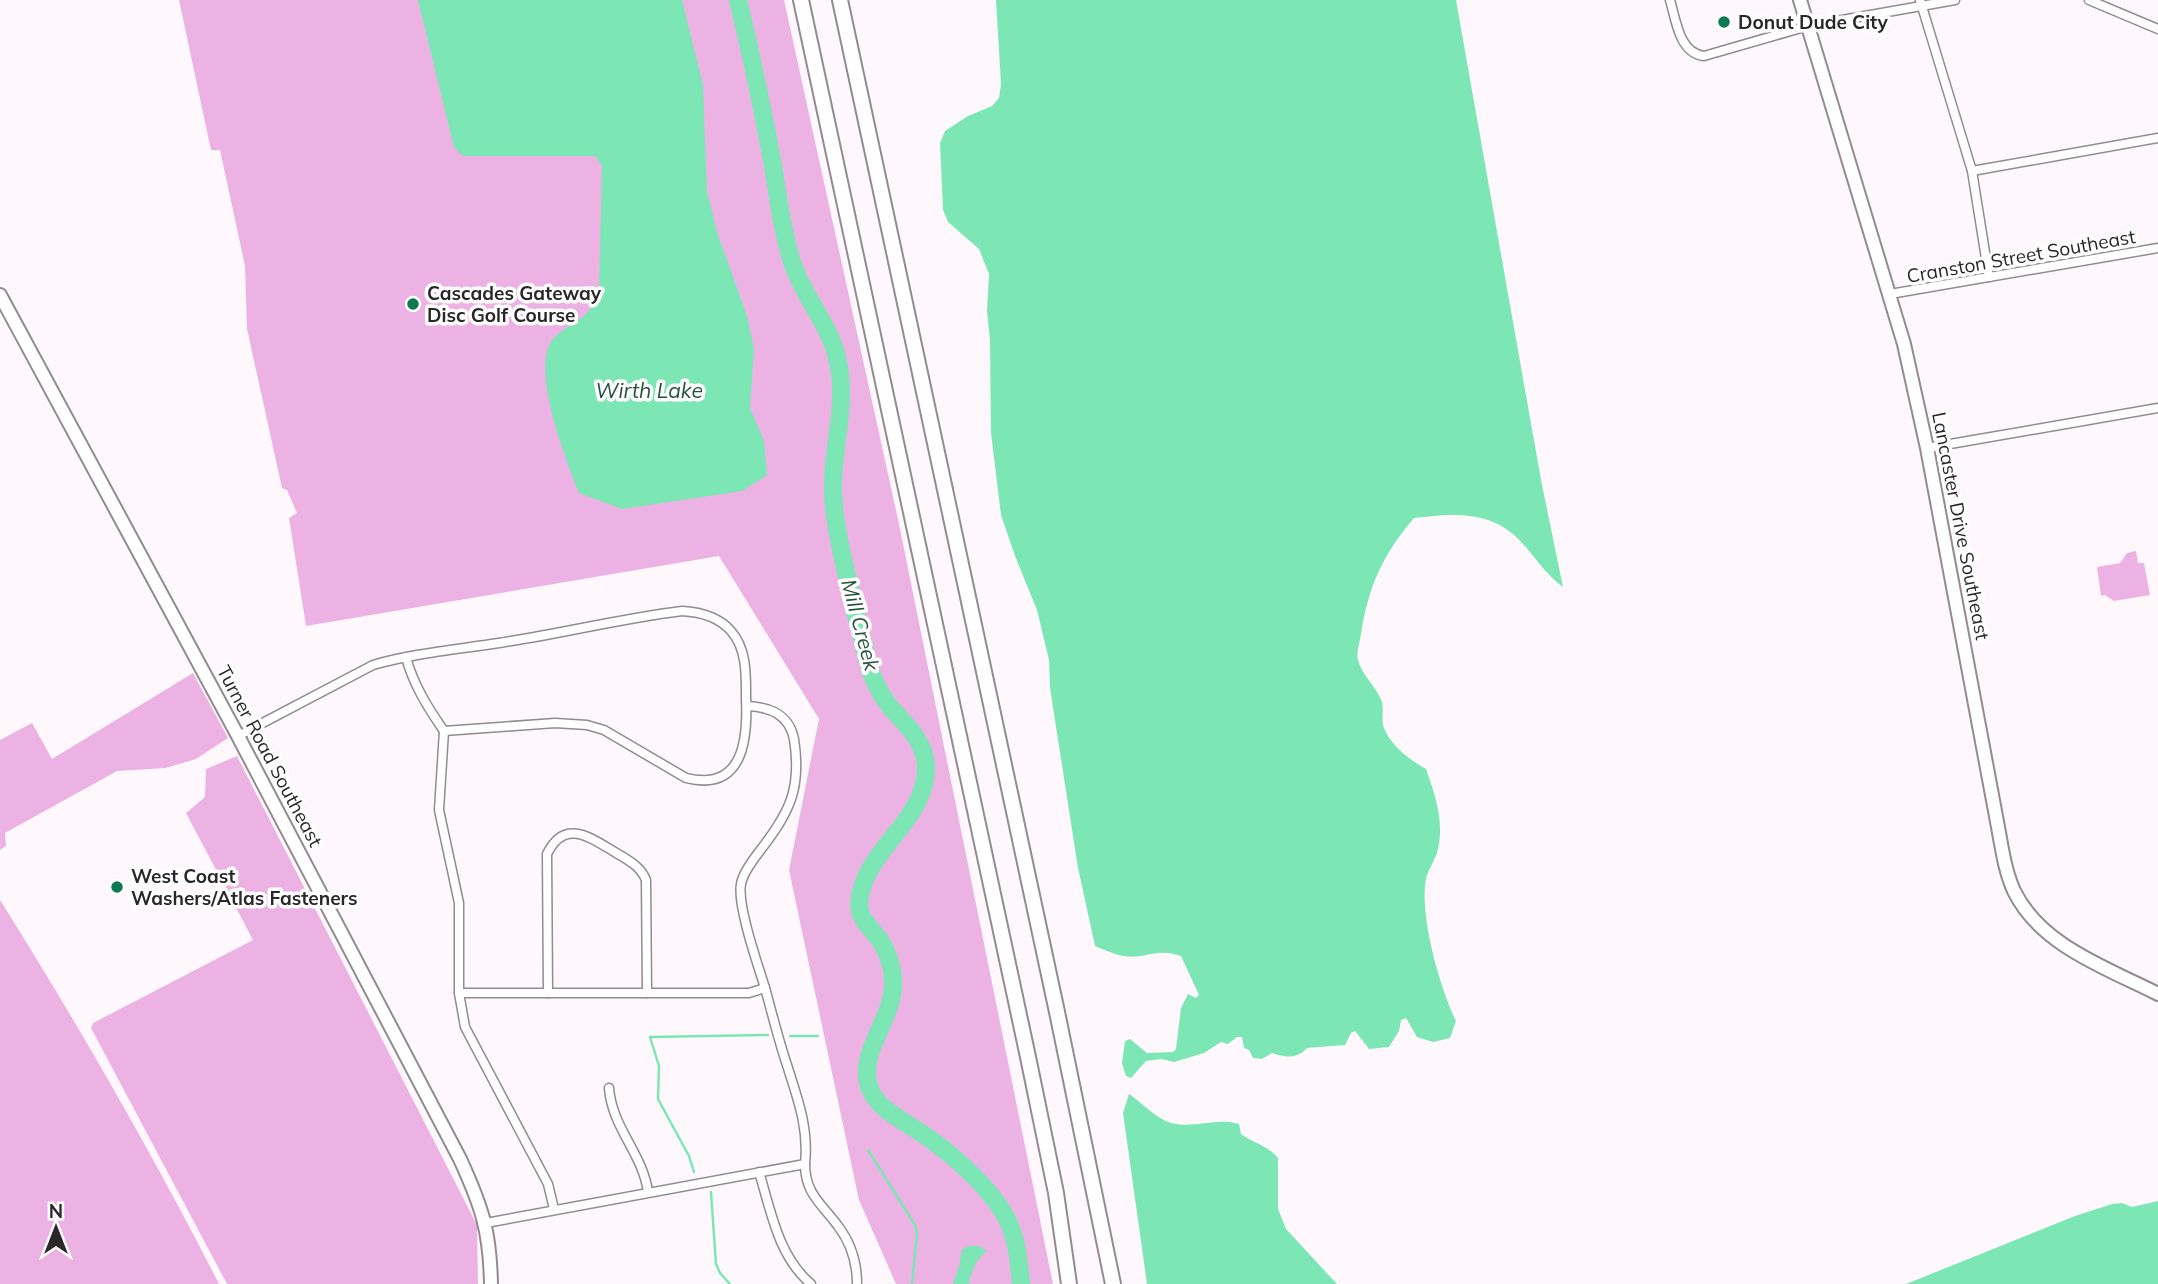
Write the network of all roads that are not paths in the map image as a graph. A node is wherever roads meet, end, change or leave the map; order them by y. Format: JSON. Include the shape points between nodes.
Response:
{"nodes":[{"id":1,"x":801,"y":0,"type":"edge"},
{"id":2,"x":840,"y":0,"type":"edge"},
{"id":3,"x":1670,"y":0,"type":"edge"},
{"id":4,"x":1800,"y":0,"type":"edge"},
{"id":5,"x":1955,"y":0,"type":"edge"},
{"id":6,"x":2089,"y":0,"type":"edge"},
{"id":7,"x":1921,"y":3,"type":"edge"},
{"id":8,"x":1808,"y":26,"type":"junction"},
{"id":9,"x":2158,"y":29,"type":"edge"},
{"id":10,"x":2158,"y":138,"type":"edge"},
{"id":11,"x":1972,"y":171,"type":"junction"},
{"id":12,"x":2158,"y":248,"type":"edge"},
{"id":13,"x":1989,"y":277,"type":"junction"},
{"id":14,"x":1890,"y":294,"type":"junction"},
{"id":15,"x":0,"y":295,"type":"edge"},
{"id":16,"x":2158,"y":408,"type":"edge"},
{"id":17,"x":1927,"y":448,"type":"junction"},
{"id":18,"x":406,"y":657,"type":"junction"},
{"id":19,"x":747,"y":706,"type":"junction"},
{"id":20,"x":444,"y":731,"type":"junction"},
{"id":21,"x":238,"y":736,"type":"junction"},
{"id":22,"x":765,"y":988,"type":"junction"},
{"id":23,"x":458,"y":993,"type":"junction"},
{"id":24,"x":548,"y":993,"type":"junction"},
{"id":25,"x":646,"y":993,"type":"junction"},
{"id":26,"x":2158,"y":994,"type":"edge"},
{"id":27,"x":609,"y":1088,"type":"dead end"},
{"id":28,"x":805,"y":1164,"type":"junction"},
{"id":29,"x":759,"y":1172,"type":"junction"},
{"id":30,"x":648,"y":1192,"type":"junction"},
{"id":31,"x":554,"y":1209,"type":"junction"},
{"id":32,"x":486,"y":1223,"type":"junction"},
{"id":33,"x":491,"y":1284,"type":"edge"},
{"id":34,"x":811,"y":1284,"type":"edge"},
{"id":35,"x":857,"y":1284,"type":"edge"},
{"id":36,"x":1069,"y":1284,"type":"edge"},
{"id":37,"x":1113,"y":1284,"type":"edge"}],
"edges":[{"from":1,"to":36,"type":"highway","via":[[1028,1057]]},
{"from":2,"to":37,"type":"highway"},
{"from":3,"to":8,"type":"street","via":[[1685,45],[1699,55]]},
{"from":4,"to":8,"type":"main road","name":"Lancaster Drive Southeast"},
{"from":5,"to":7,"type":"street"},
{"from":6,"to":9,"type":"street"},
{"from":7,"to":8,"type":"street"},
{"from":7,"to":11,"type":"street"},
{"from":8,"to":14,"type":"main road","name":"Lancaster Drive Southeast"},
{"from":10,"to":11,"type":"street"},
{"from":11,"to":13,"type":"street"},
{"from":12,"to":13,"type":"street","name":"Cranston Street Southeast"},
{"from":13,"to":14,"type":"street","name":"Cranston Street Southeast"},
{"from":14,"to":17,"type":"main road","name":"Lancaster Drive Southeast"},
{"from":15,"to":21,"type":"main road","name":"Turner Road Southeast"},
{"from":16,"to":17,"type":"street"},
{"from":17,"to":26,"type":"main road","name":"Lancaster Drive Southeast","via":[[2012,885],[2035,922],[2057,941]]},
{"from":18,"to":19,"type":"street","via":[[698,612],[719,621],[737,639],[745,660]]},
{"from":18,"to":20,"type":"street","via":[[424,700]]},
{"from":18,"to":21,"type":"street","via":[[356,672]]},
{"from":19,"to":20,"type":"street","via":[[741,756],[733,769],[711,781],[686,778],[604,730],[587,725]]},
{"from":19,"to":22,"type":"street","via":[[779,714],[788,723],[796,752],[795,788],[787,813],[740,886]]},
{"from":20,"to":23,"type":"street","via":[[439,810],[458,903]]},
{"from":21,"to":32,"type":"main road","name":"Turner Road Southeast","via":[[460,1159]]},
{"from":22,"to":25,"type":"street","via":[[749,993]]},
{"from":22,"to":28,"type":"street","via":[[798,1094],[806,1132]]},
{"from":23,"to":24,"type":"street"},
{"from":23,"to":31,"type":"street","via":[[465,1027],[548,1184]]},
{"from":24,"to":25,"type":"street"},
{"from":24,"to":25,"type":"street","via":[[547,854],[563,835],[576,833],[587,835],[643,872]]},
{"from":27,"to":30,"type":"street","via":[[610,1107],[646,1177]]},
{"from":28,"to":29,"type":"street"},
{"from":28,"to":35,"type":"street","via":[[807,1186],[839,1227],[853,1254]]},
{"from":29,"to":30,"type":"street"},
{"from":29,"to":34,"type":"street","via":[[781,1242]]},
{"from":30,"to":31,"type":"street"},
{"from":31,"to":32,"type":"street"},
{"from":32,"to":33,"type":"main road","name":"Turner Road Southeast"}]}
